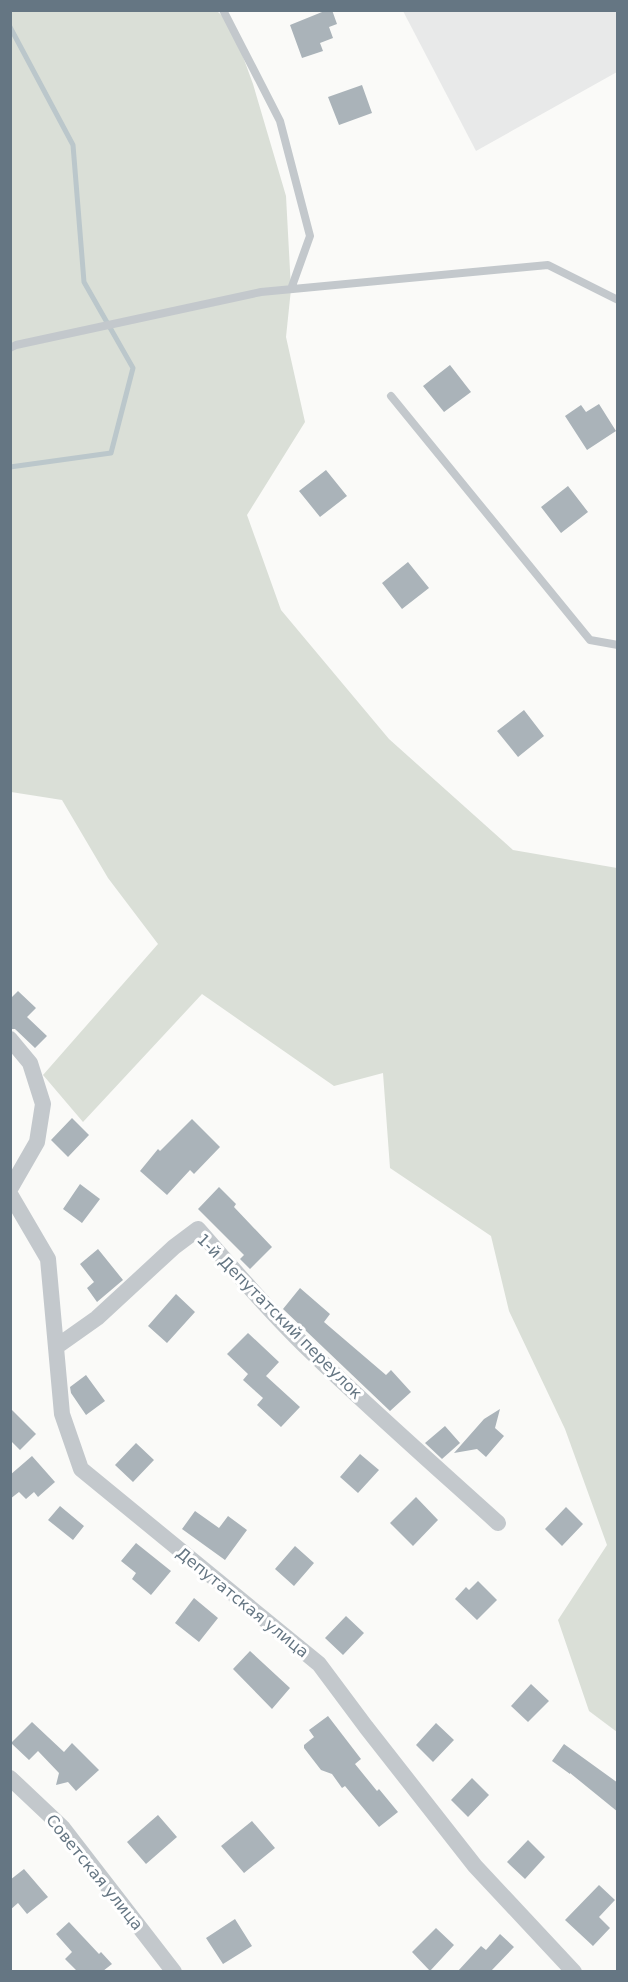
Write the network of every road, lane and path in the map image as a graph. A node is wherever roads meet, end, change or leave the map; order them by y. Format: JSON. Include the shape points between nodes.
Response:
{"nodes":[{"id":1,"x":223,"y":10,"type":"edge"},
{"id":2,"x":291,"y":289,"type":"junction"},
{"id":3,"x":618,"y":300,"type":"edge"},
{"id":4,"x":12,"y":346,"type":"edge"},
{"id":5,"x":391,"y":396,"type":"dead end"},
{"id":6,"x":618,"y":645,"type":"edge"},
{"id":7,"x":10,"y":1039,"type":"edge"},
{"id":8,"x":10,"y":1192,"type":"edge"},
{"id":9,"x":56,"y":1347,"type":"junction"},
{"id":10,"x":498,"y":1523,"type":"dead end"},
{"id":11,"x":10,"y":1778,"type":"edge"},
{"id":12,"x":174,"y":1971,"type":"edge"},
{"id":13,"x":574,"y":1971,"type":"edge"}],
"edges":[{"from":1,"to":2,"type":"lane","via":[[280,122],[310,236]]},
{"from":2,"to":3,"type":"lane","via":[[548,265]]},
{"from":2,"to":4,"type":"lane","via":[[261,292]]},
{"from":5,"to":6,"type":"lane","via":[[590,640]]},
{"from":7,"to":8,"type":"street","name":"Депутатская улица","via":[[30,1063],[43,1104],[37,1142]]},
{"from":8,"to":9,"type":"street","name":"Депутатская улица","via":[[48,1259]]},
{"from":9,"to":10,"type":"street","name":"1-й Депутатский переулок","via":[[97,1318],[198,1229],[305,1346]]},
{"from":9,"to":13,"type":"street","name":"Депутатская улица","via":[[62,1414],[81,1468],[319,1664],[475,1866]]},
{"from":11,"to":12,"type":"street","name":"Советская улица","via":[[62,1827]]}]}
